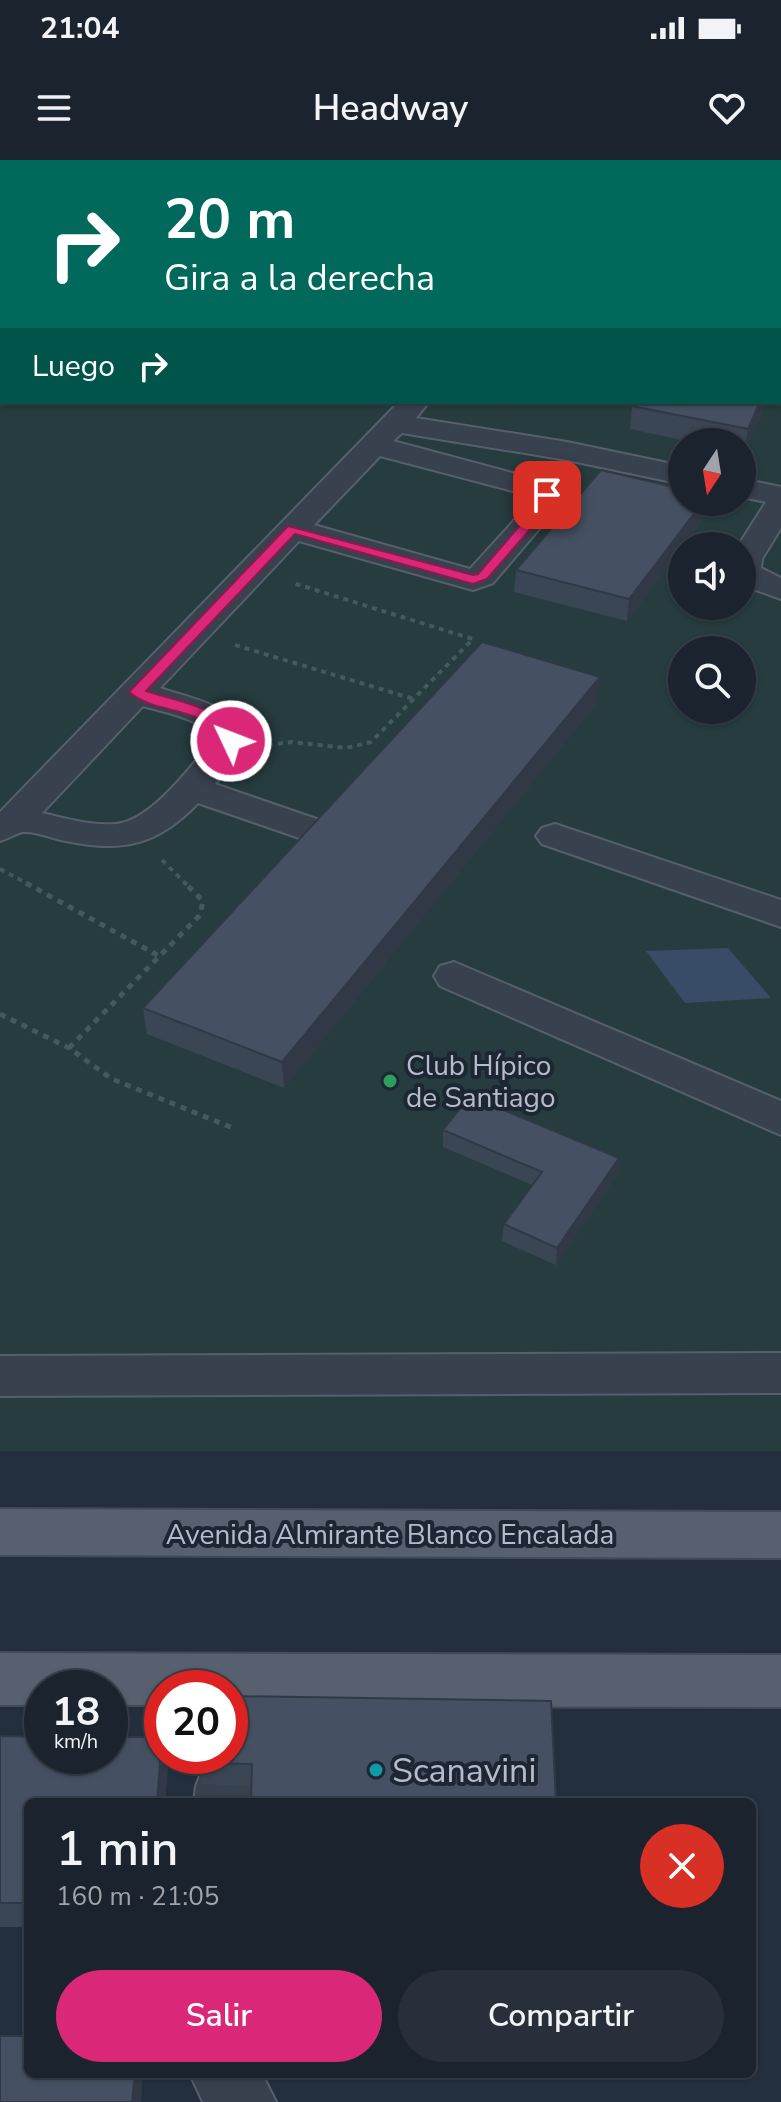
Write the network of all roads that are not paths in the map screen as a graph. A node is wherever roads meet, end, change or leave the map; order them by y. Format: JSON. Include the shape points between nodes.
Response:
{"nodes":[{"id":1,"x":394,"y":423,"type":"edge"},
{"id":2,"x":668,"y":472,"type":"edge"},
{"id":3,"x":756,"y":491,"type":"edge"},
{"id":4,"x":781,"y":496,"type":"edge"},
{"id":5,"x":781,"y":503,"type":"edge"},
{"id":6,"x":293,"y":529,"type":"junction"},
{"id":7,"x":781,"y":589,"type":"edge"},
{"id":8,"x":137,"y":692,"type":"junction"},
{"id":9,"x":191,"y":788,"type":"junction"},
{"id":10,"x":8,"y":824,"type":"edge"},
{"id":11,"x":318,"y":832,"type":"edge"},
{"id":12,"x":555,"y":836,"type":"dead end"},
{"id":13,"x":781,"y":914,"type":"edge"},
{"id":14,"x":454,"y":976,"type":"dead end"},
{"id":15,"x":781,"y":1119,"type":"edge"},
{"id":16,"x":781,"y":1373,"type":"edge"},
{"id":17,"x":0,"y":1376,"type":"edge"},
{"id":18,"x":0,"y":1532,"type":"edge"},
{"id":19,"x":781,"y":1535,"type":"edge"},
{"id":20,"x":0,"y":1679,"type":"edge"},
{"id":21,"x":781,"y":1681,"type":"edge"},
{"id":22,"x":144,"y":1682,"type":"edge"},
{"id":23,"x":248,"y":1684,"type":"edge"},
{"id":24,"x":225,"y":2078,"type":"edge"},
{"id":25,"x":243,"y":2102,"type":"edge"}],
"edges":[{"from":1,"to":2,"type":"lane"},
{"from":1,"to":6,"type":"lane"},
{"from":1,"to":6,"type":"lane","via":[[539,489],[547,502],[473,580]]},
{"from":3,"to":4,"type":"lane"},
{"from":5,"to":7,"type":"lane","via":[[746,559],[745,570]]},
{"from":6,"to":8,"type":"lane"},
{"from":8,"to":9,"type":"lane","via":[[212,718],[227,729],[231,741]]},
{"from":8,"to":10,"type":"lane"},
{"from":9,"to":10,"type":"lane","via":[[145,829],[115,836]]},
{"from":9,"to":11,"type":"lane"},
{"from":12,"to":13,"type":"lane"},
{"from":14,"to":15,"type":"lane"},
{"from":16,"to":17,"type":"lane"},
{"from":18,"to":19,"type":"main road","name":"Avenida Almirante Blanco Encalada"},
{"from":20,"to":22,"type":"main road"},
{"from":21,"to":23,"type":"main road"},
{"from":24,"to":25,"type":"lane"}]}
